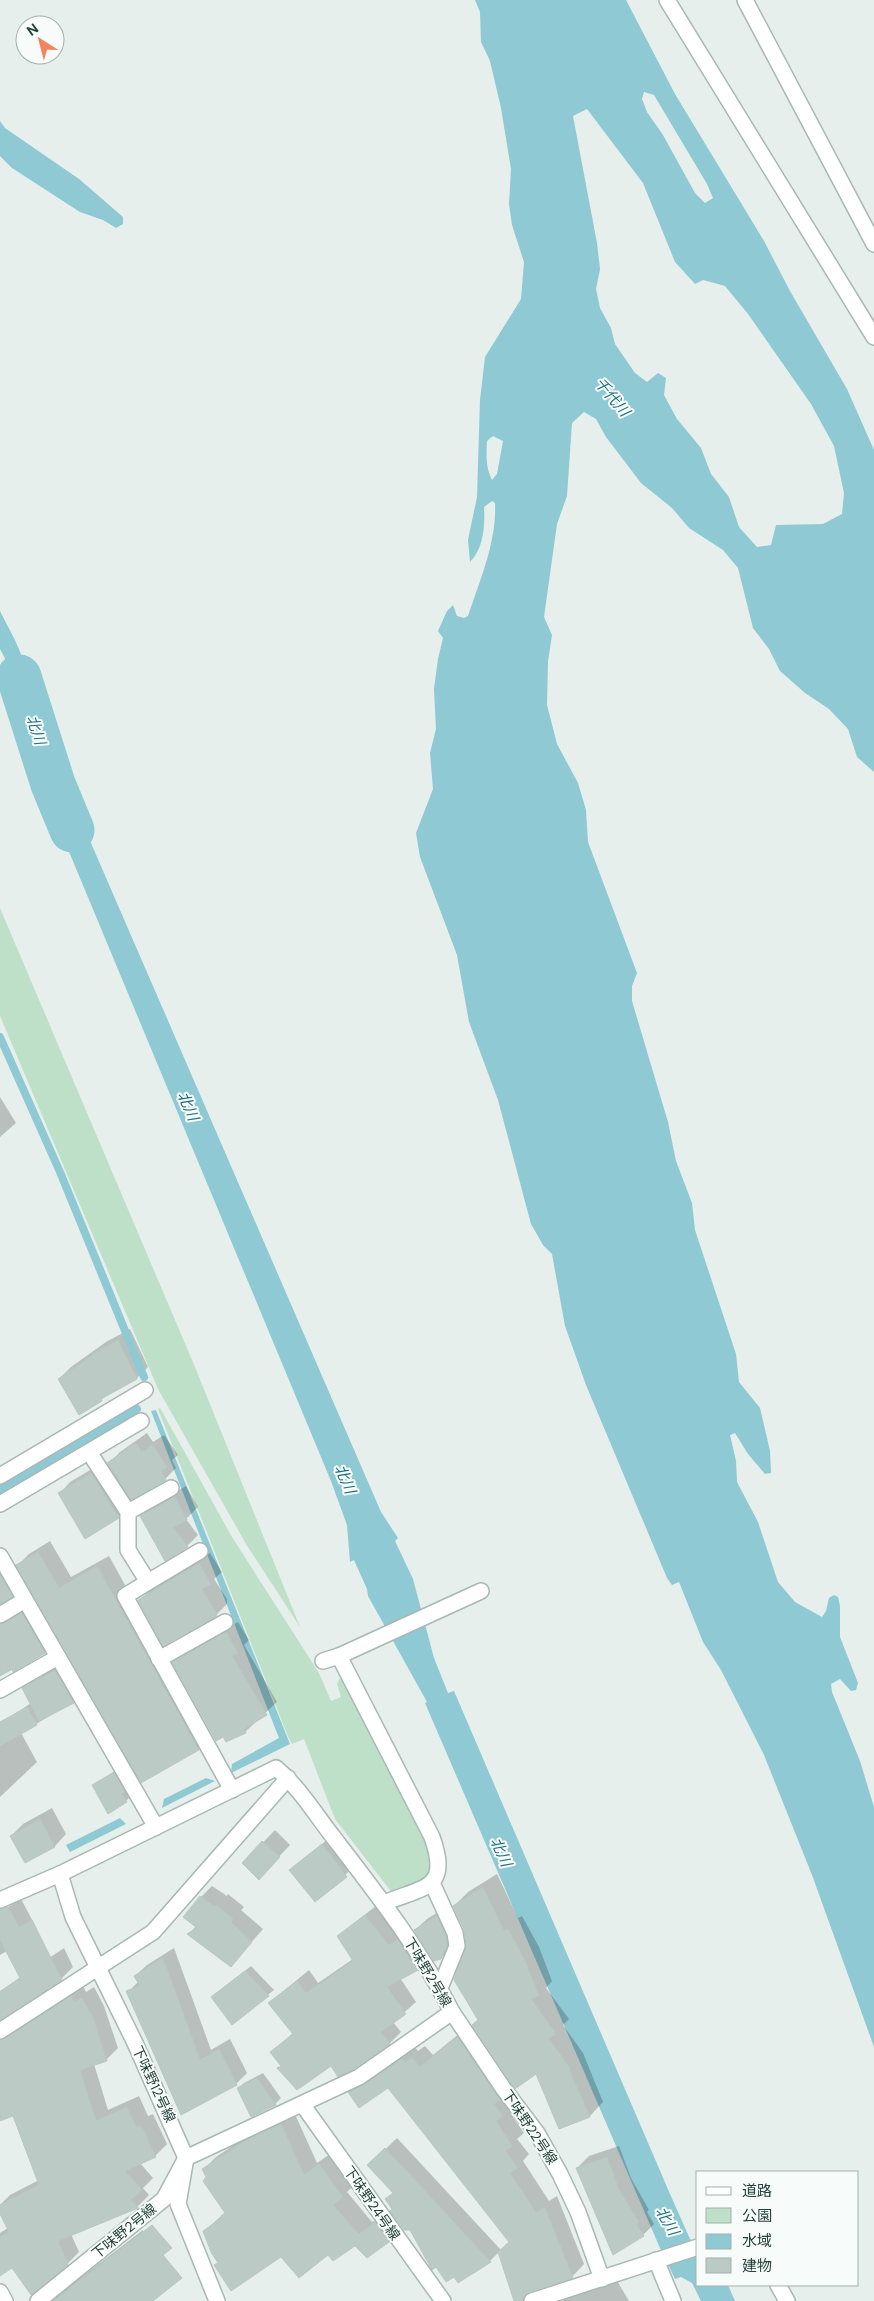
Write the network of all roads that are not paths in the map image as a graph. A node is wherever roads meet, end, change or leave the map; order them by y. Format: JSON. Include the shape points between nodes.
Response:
{"nodes":[{"id":1,"x":667,"y":0,"type":"edge"},
{"id":2,"x":745,"y":0,"type":"edge"},
{"id":3,"x":874,"y":244,"type":"edge"},
{"id":4,"x":874,"y":337,"type":"edge"},
{"id":5,"x":144,"y":1390,"type":"dead end"},
{"id":6,"x":141,"y":1421,"type":"dead end"},
{"id":7,"x":89,"y":1452,"type":"junction"},
{"id":8,"x":0,"y":1476,"type":"edge"},
{"id":9,"x":171,"y":1488,"type":"dead end"},
{"id":10,"x":0,"y":1504,"type":"edge"},
{"id":11,"x":128,"y":1512,"type":"junction"},
{"id":12,"x":200,"y":1551,"type":"dead end"},
{"id":13,"x":0,"y":1557,"type":"edge"},
{"id":14,"x":148,"y":1582,"type":"junction"},
{"id":15,"x":481,"y":1591,"type":"dead end"},
{"id":16,"x":25,"y":1600,"type":"junction"},
{"id":17,"x":0,"y":1615,"type":"edge"},
{"id":18,"x":225,"y":1622,"type":"dead end"},
{"id":19,"x":339,"y":1656,"type":"junction"},
{"id":20,"x":58,"y":1657,"type":"junction"},
{"id":21,"x":159,"y":1659,"type":"junction"},
{"id":22,"x":323,"y":1661,"type":"dead end"},
{"id":23,"x":0,"y":1690,"type":"edge"},
{"id":24,"x":288,"y":1778,"type":"junction"},
{"id":25,"x":232,"y":1790,"type":"junction"},
{"id":26,"x":156,"y":1827,"type":"junction"},
{"id":27,"x":60,"y":1874,"type":"junction"},
{"id":28,"x":432,"y":1883,"type":"junction"},
{"id":29,"x":0,"y":1900,"type":"edge"},
{"id":30,"x":384,"y":1903,"type":"junction"},
{"id":31,"x":98,"y":1968,"type":"junction"},
{"id":32,"x":440,"y":1988,"type":"junction"},
{"id":33,"x":452,"y":2012,"type":"junction"},
{"id":34,"x":0,"y":2031,"type":"edge"},
{"id":35,"x":302,"y":2104,"type":"junction"},
{"id":36,"x":186,"y":2158,"type":"junction"},
{"id":37,"x":696,"y":2248,"type":"edge"},
{"id":38,"x":659,"y":2259,"type":"junction"},
{"id":39,"x":602,"y":2279,"type":"junction"},
{"id":40,"x":779,"y":2286,"type":"edge"},
{"id":41,"x":0,"y":2292,"type":"edge"},
{"id":42,"x":5,"y":2301,"type":"edge"},
{"id":43,"x":38,"y":2301,"type":"edge"},
{"id":44,"x":217,"y":2301,"type":"edge"},
{"id":45,"x":443,"y":2301,"type":"edge"},
{"id":46,"x":532,"y":2301,"type":"edge"},
{"id":47,"x":673,"y":2301,"type":"edge"},
{"id":48,"x":787,"y":2301,"type":"edge"}],
"edges":[{"from":1,"to":4,"type":"street"},
{"from":2,"to":3,"type":"street"},
{"from":5,"to":8,"type":"street"},
{"from":6,"to":7,"type":"street"},
{"from":7,"to":10,"type":"street"},
{"from":7,"to":11,"type":"street"},
{"from":9,"to":11,"type":"street"},
{"from":11,"to":14,"type":"street","via":[[128,1550]]},
{"from":12,"to":14,"type":"street"},
{"from":13,"to":16,"type":"street"},
{"from":14,"to":21,"type":"street","via":[[124,1596]]},
{"from":15,"to":19,"type":"street"},
{"from":16,"to":17,"type":"street"},
{"from":16,"to":20,"type":"street"},
{"from":18,"to":21,"type":"street"},
{"from":19,"to":22,"type":"street"},
{"from":19,"to":28,"type":"street","via":[[432,1837],[439,1858],[438,1871]]},
{"from":20,"to":23,"type":"street"},
{"from":20,"to":26,"type":"street"},
{"from":21,"to":25,"type":"street"},
{"from":24,"to":25,"type":"street","via":[[276,1768]]},
{"from":24,"to":30,"type":"street","name":"下味野2号線"},
{"from":24,"to":31,"type":"street","via":[[154,1932]]},
{"from":25,"to":26,"type":"street"},
{"from":26,"to":27,"type":"street"},
{"from":27,"to":29,"type":"street"},
{"from":27,"to":31,"type":"street","name":"下味野12号線","via":[[73,1917]]},
{"from":28,"to":30,"type":"street"},
{"from":28,"to":32,"type":"street","via":[[455,1933],[457,1946]]},
{"from":30,"to":32,"type":"street","name":"下味野2号線"},
{"from":31,"to":34,"type":"street"},
{"from":31,"to":36,"type":"street","name":"下味野12号線"},
{"from":32,"to":33,"type":"street","name":"下味野2号線"},
{"from":33,"to":35,"type":"street","name":"下味野2号線","via":[[359,2077]]},
{"from":33,"to":39,"type":"street","name":"下味野22号線","via":[[537,2133],[578,2212]]},
{"from":35,"to":36,"type":"street","name":"下味野2号線"},
{"from":35,"to":45,"type":"street","name":"下味野24号線"},
{"from":36,"to":43,"type":"street","name":"下味野2号線","via":[[164,2199]]},
{"from":36,"to":44,"type":"street","via":[[178,2204]]},
{"from":37,"to":38,"type":"street"},
{"from":38,"to":39,"type":"street"},
{"from":38,"to":47,"type":"street"},
{"from":39,"to":46,"type":"street"},
{"from":40,"to":48,"type":"street"},
{"from":41,"to":42,"type":"street"}]}
